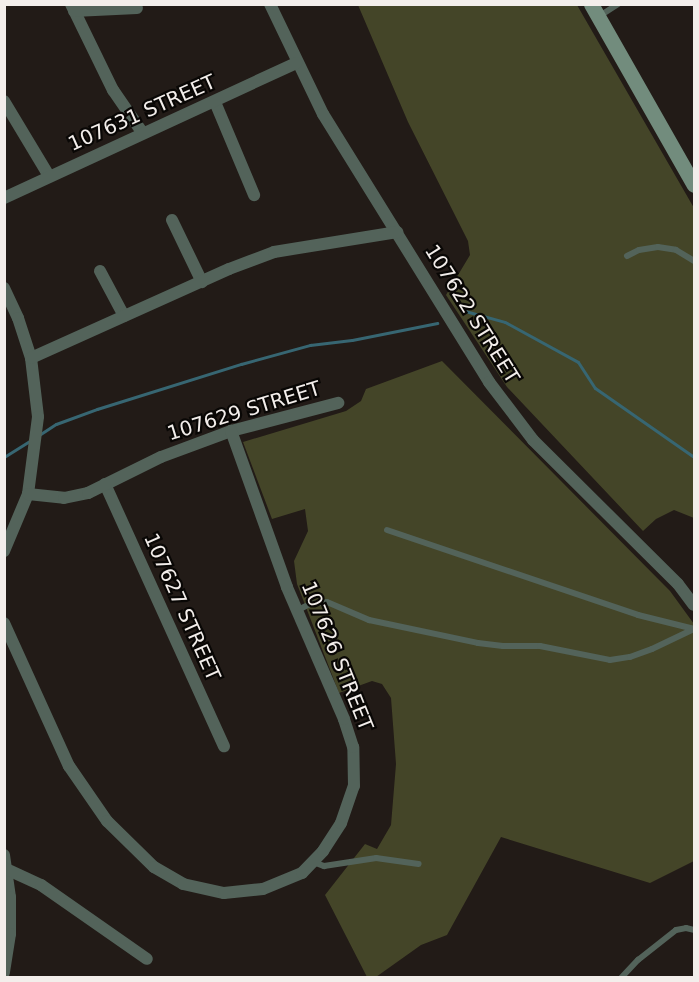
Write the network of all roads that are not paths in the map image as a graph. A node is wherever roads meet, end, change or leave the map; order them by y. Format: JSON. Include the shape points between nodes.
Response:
{"nodes":[{"id":1,"x":270,"y":4,"type":"edge"},
{"id":2,"x":618,"y":4,"type":"edge"},
{"id":3,"x":73,"y":8,"type":"edge"},
{"id":4,"x":137,"y":8,"type":"dead end"},
{"id":5,"x":594,"y":11,"type":"edge"},
{"id":6,"x":296,"y":63,"type":"junction"},
{"id":7,"x":4,"y":101,"type":"edge"},
{"id":8,"x":215,"y":102,"type":"junction"},
{"id":9,"x":142,"y":132,"type":"junction"},
{"id":10,"x":49,"y":176,"type":"junction"},
{"id":11,"x":694,"y":184,"type":"edge"},
{"id":12,"x":254,"y":195,"type":"dead end"},
{"id":13,"x":4,"y":198,"type":"edge"},
{"id":14,"x":172,"y":220,"type":"dead end"},
{"id":15,"x":397,"y":232,"type":"junction"},
{"id":16,"x":627,"y":256,"type":"dead end"},
{"id":17,"x":694,"y":261,"type":"edge"},
{"id":18,"x":100,"y":271,"type":"dead end"},
{"id":19,"x":202,"y":282,"type":"junction"},
{"id":20,"x":4,"y":288,"type":"edge"},
{"id":21,"x":124,"y":316,"type":"junction"},
{"id":22,"x":31,"y":358,"type":"junction"},
{"id":23,"x":338,"y":403,"type":"dead end"},
{"id":24,"x":231,"y":431,"type":"junction"},
{"id":25,"x":105,"y":484,"type":"junction"},
{"id":26,"x":27,"y":494,"type":"junction"},
{"id":27,"x":10,"y":526,"type":"edge"},
{"id":28,"x":387,"y":530,"type":"dead end"},
{"id":29,"x":4,"y":551,"type":"edge"},
{"id":30,"x":694,"y":605,"type":"edge"},
{"id":31,"x":298,"y":610,"type":"junction"},
{"id":32,"x":4,"y":622,"type":"edge"},
{"id":33,"x":694,"y":629,"type":"edge"},
{"id":34,"x":224,"y":746,"type":"dead end"},
{"id":35,"x":4,"y":855,"type":"edge"},
{"id":36,"x":314,"y":862,"type":"junction"},
{"id":37,"x":419,"y":864,"type":"dead end"},
{"id":38,"x":6,"y":868,"type":"edge"},
{"id":39,"x":694,"y":930,"type":"edge"},
{"id":40,"x":147,"y":959,"type":"dead end"},
{"id":41,"x":4,"y":973,"type":"edge"},
{"id":42,"x":621,"y":978,"type":"edge"}],
"edges":[{"from":1,"to":6,"type":"street","name":"107622 STREET"},
{"from":2,"to":5,"type":"lane"},
{"from":3,"to":4,"type":"street"},
{"from":3,"to":9,"type":"street","via":[[113,90]]},
{"from":5,"to":11,"type":"main road"},
{"from":6,"to":8,"type":"street","name":"107631 STREET"},
{"from":6,"to":15,"type":"street","name":"107622 STREET"},
{"from":7,"to":10,"type":"street"},
{"from":8,"to":9,"type":"street","name":"107631 STREET"},
{"from":8,"to":12,"type":"street"},
{"from":9,"to":10,"type":"street","name":"107631 STREET"},
{"from":10,"to":13,"type":"street","name":"107631 STREET"},
{"from":14,"to":19,"type":"street"},
{"from":15,"to":19,"type":"street","via":[[274,252]]},
{"from":15,"to":30,"type":"street","name":"107622 STREET","via":[[489,382],[534,440],[678,584]]},
{"from":16,"to":17,"type":"lane","via":[[658,247],[676,250]]},
{"from":18,"to":21,"type":"street"},
{"from":19,"to":21,"type":"street"},
{"from":20,"to":22,"type":"street"},
{"from":21,"to":22,"type":"street"},
{"from":22,"to":26,"type":"street","via":[[37,401],[36,443]]},
{"from":23,"to":24,"type":"street","name":"107629 STREET"},
{"from":24,"to":25,"type":"street","name":"107629 STREET","via":[[160,457]]},
{"from":24,"to":31,"type":"street","name":"107626 STREET"},
{"from":25,"to":26,"type":"street","name":"107629 STREET","via":[[88,493],[64,498]]},
{"from":25,"to":34,"type":"street","name":"107627 STREET"},
{"from":26,"to":27,"type":"street"},
{"from":27,"to":29,"type":"street"},
{"from":28,"to":33,"type":"lane","via":[[638,615]]},
{"from":31,"to":33,"type":"lane","via":[[327,602],[369,620],[478,643],[540,646],[610,660],[652,649]]},
{"from":31,"to":36,"type":"street","name":"107626 STREET","via":[[344,719],[355,761],[354,786],[341,823]]},
{"from":32,"to":36,"type":"street","name":"107626 STREET","via":[[69,766],[107,821],[154,867],[183,884],[224,893],[273,886],[293,878]]},
{"from":35,"to":38,"type":"street"},
{"from":36,"to":37,"type":"lane","via":[[324,866],[376,858]]},
{"from":38,"to":40,"type":"street","via":[[41,885]]},
{"from":38,"to":41,"type":"street","via":[[10,934]]},
{"from":39,"to":42,"type":"lane","via":[[682,928],[665,937]]}]}
